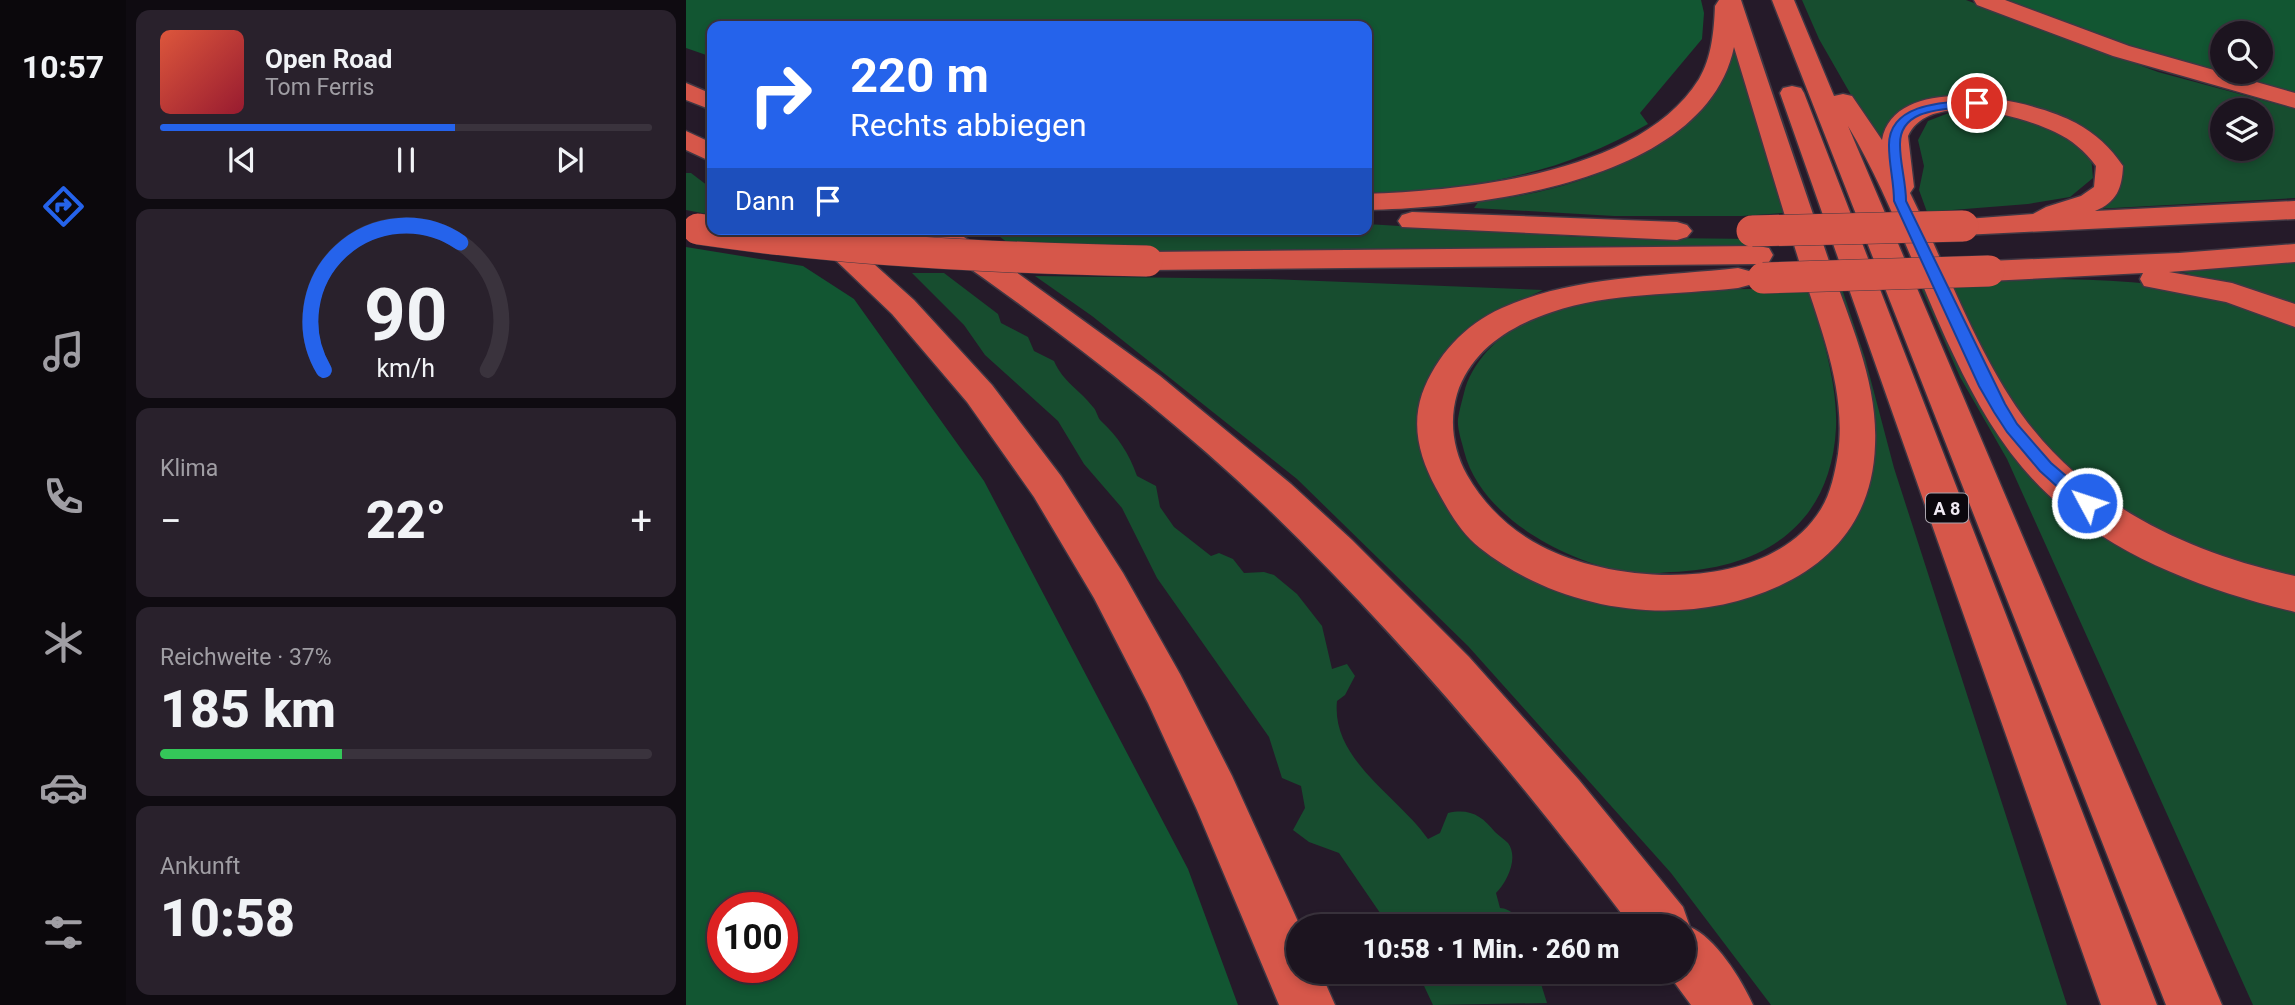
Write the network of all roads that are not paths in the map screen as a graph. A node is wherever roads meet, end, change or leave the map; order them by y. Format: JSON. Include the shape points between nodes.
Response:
{"nodes":[{"id":1,"x":1985,"y":0,"type":"edge"},
{"id":2,"x":1750,"y":3,"type":"edge"},
{"id":3,"x":1802,"y":46,"type":"junction"},
{"id":4,"x":686,"y":71,"type":"edge"},
{"id":5,"x":707,"y":79,"type":"edge"},
{"id":6,"x":686,"y":90,"type":"edge"},
{"id":7,"x":707,"y":100,"type":"edge"},
{"id":8,"x":2295,"y":102,"type":"edge"},
{"id":9,"x":686,"y":139,"type":"edge"},
{"id":10,"x":707,"y":150,"type":"edge"},
{"id":11,"x":1900,"y":201,"type":"junction"},
{"id":12,"x":1372,"y":202,"type":"edge"},
{"id":13,"x":2295,"y":210,"type":"edge"},
{"id":14,"x":1372,"y":217,"type":"edge"},
{"id":15,"x":2038,"y":224,"type":"junction"},
{"id":16,"x":2295,"y":232,"type":"edge"},
{"id":17,"x":742,"y":235,"type":"edge"},
{"id":18,"x":824,"y":235,"type":"edge"},
{"id":19,"x":941,"y":235,"type":"edge"},
{"id":20,"x":1976,"y":248,"type":"junction"},
{"id":21,"x":2295,"y":253,"type":"edge"},
{"id":22,"x":1753,"y":261,"type":"junction"},
{"id":23,"x":2067,"y":267,"type":"junction"},
{"id":24,"x":2295,"y":316,"type":"edge"},
{"id":25,"x":2295,"y":594,"type":"edge"},
{"id":26,"x":1655,"y":914,"type":"edge"},
{"id":27,"x":1696,"y":967,"type":"edge"},
{"id":28,"x":1307,"y":1005,"type":"edge"},
{"id":29,"x":1725,"y":1005,"type":"edge"},
{"id":30,"x":2129,"y":1005,"type":"edge"},
{"id":31,"x":2194,"y":1005,"type":"edge"}],
"edges":[{"from":1,"to":8,"type":"highway","via":[[2153,61]]},
{"from":2,"to":3,"type":"highway","number":"A 8"},
{"from":2,"to":12,"type":"highway","via":[[1723,46],[1702,94],[1668,126],[1626,151],[1577,171],[1514,188],[1458,198]]},
{"from":2,"to":22,"type":"highway","via":[[1822,288],[1841,337],[1857,412],[1857,447],[1846,496],[1831,527],[1802,553],[1751,580],[1722,589],[1646,593],[1601,587],[1552,571],[1508,546],[1475,519],[1450,484],[1438,451],[1434,416],[1443,379],[1461,353],[1512,315],[1551,301]]},
{"from":2,"to":30,"type":"highway","number":"A 8"},
{"from":3,"to":11,"type":"highway","via":[[1857,119]]},
{"from":3,"to":31,"type":"highway","number":"A 8"},
{"from":4,"to":5,"type":"highway"},
{"from":6,"to":7,"type":"highway"},
{"from":9,"to":10,"type":"highway"},
{"from":11,"to":15,"type":"highway","via":[[1894,145],[1904,121],[1920,111],[1950,104],[2008,107],[2070,129],[2103,155],[2110,168],[2109,186],[2099,198]]},
{"from":11,"to":25,"type":"highway","via":[[1986,386],[2012,428],[2045,467],[2116,524],[2160,549],[2237,580]]},
{"from":13,"to":15,"type":"highway"},
{"from":14,"to":22,"type":"highway","via":[[1576,229]]},
{"from":15,"to":20,"type":"highway"},
{"from":16,"to":20,"type":"highway"},
{"from":17,"to":22,"type":"highway","bridge":true,"via":[[918,254],[1522,278]]},
{"from":18,"to":28,"type":"highway","via":[[903,306],[959,370],[1024,453],[1083,542],[1153,667],[1230,824]]},
{"from":19,"to":26,"type":"highway","via":[[1104,350],[1218,443],[1354,568],[1481,702]]},
{"from":20,"to":22,"type":"highway","bridge":true},
{"from":20,"to":22,"type":"highway","bridge":true},
{"from":20,"to":23,"type":"highway"},
{"from":21,"to":23,"type":"highway"},
{"from":23,"to":24,"type":"highway","via":[[2208,287]]},
{"from":27,"to":29,"type":"highway"}]}
